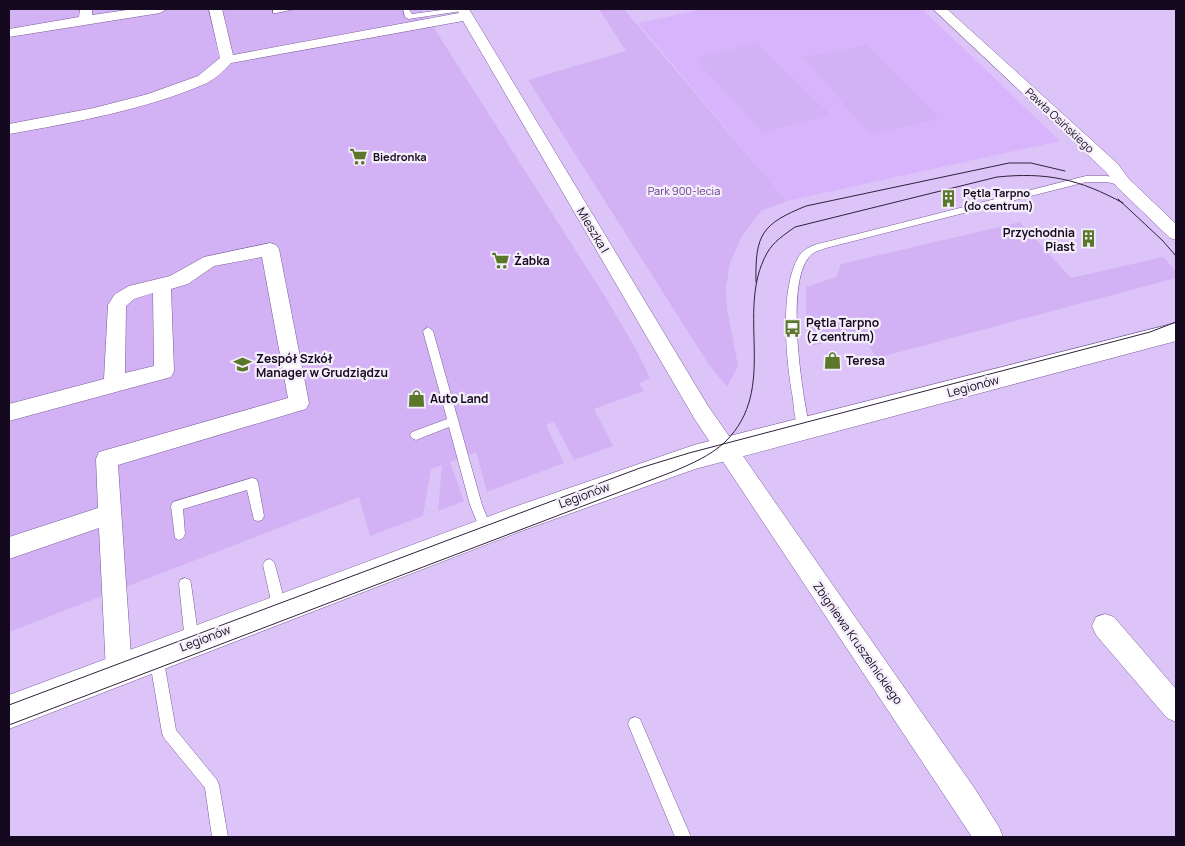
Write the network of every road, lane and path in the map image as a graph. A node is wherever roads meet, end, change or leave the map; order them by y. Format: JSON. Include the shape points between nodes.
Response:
{"nodes":[{"id":1,"x":160,"y":9,"type":"edge"},
{"id":2,"x":215,"y":9,"type":"edge"},
{"id":3,"x":291,"y":9,"type":"edge"},
{"id":4,"x":406,"y":9,"type":"edge"},
{"id":5,"x":939,"y":9,"type":"edge"},
{"id":6,"x":276,"y":11,"type":"dead end"},
{"id":7,"x":464,"y":11,"type":"edge"},
{"id":8,"x":85,"y":15,"type":"edge"},
{"id":9,"x":9,"y":33,"type":"edge"},
{"id":10,"x":227,"y":59,"type":"junction"},
{"id":11,"x":9,"y":129,"type":"edge"},
{"id":12,"x":1123,"y":184,"type":"junction"},
{"id":13,"x":1176,"y":234,"type":"edge"},
{"id":14,"x":162,"y":285,"type":"junction"},
{"id":15,"x":428,"y":331,"type":"dead end"},
{"id":16,"x":1176,"y":332,"type":"edge"},
{"id":17,"x":114,"y":384,"type":"junction"},
{"id":18,"x":9,"y":412,"type":"edge"},
{"id":19,"x":453,"y":421,"type":"junction"},
{"id":20,"x":804,"y":430,"type":"junction"},
{"id":21,"x":416,"y":435,"type":"dead end"},
{"id":22,"x":726,"y":449,"type":"junction"},
{"id":23,"x":110,"y":514,"type":"junction"},
{"id":24,"x":258,"y":516,"type":"dead end"},
{"id":25,"x":486,"y":532,"type":"junction"},
{"id":26,"x":179,"y":534,"type":"dead end"},
{"id":27,"x":9,"y":548,"type":"edge"},
{"id":28,"x":269,"y":564,"type":"dead end"},
{"id":29,"x":185,"y":584,"type":"dead end"},
{"id":30,"x":280,"y":610,"type":"junction"},
{"id":31,"x":1105,"y":626,"type":"dead end"},
{"id":32,"x":192,"y":643,"type":"junction"},
{"id":33,"x":156,"y":656,"type":"junction"},
{"id":34,"x":119,"y":671,"type":"junction"},
{"id":35,"x":1176,"y":709,"type":"edge"},
{"id":36,"x":9,"y":712,"type":"edge"},
{"id":37,"x":635,"y":724,"type":"dead end"},
{"id":38,"x":220,"y":837,"type":"edge"},
{"id":39,"x":683,"y":837,"type":"edge"},
{"id":40,"x":989,"y":837,"type":"edge"}],
"edges":[{"from":1,"to":8,"type":"street"},
{"from":2,"to":10,"type":"street"},
{"from":3,"to":6,"type":"lane"},
{"from":4,"to":7,"type":"lane","via":[[410,17]]},
{"from":5,"to":12,"type":"street","name":"Pawła Osińskiego","via":[[1112,168]]},
{"from":7,"to":10,"type":"street"},
{"from":7,"to":22,"type":"street","name":"Mieszka I"},
{"from":8,"to":9,"type":"street"},
{"from":10,"to":11,"type":"street","via":[[203,79],[153,97]]},
{"from":12,"to":13,"type":"street","name":"Pawła Osińskiego"},
{"from":12,"to":20,"type":"lane","via":[[1107,179],[1086,179],[810,251],[803,257],[795,277],[793,305],[792,364]]},
{"from":14,"to":17,"type":"street","via":[[129,293],[117,305]]},
{"from":14,"to":17,"type":"street","via":[[164,371]]},
{"from":14,"to":23,"type":"street","via":[[178,281],[210,261],[270,249],[299,404],[107,459]]},
{"from":15,"to":19,"type":"lane"},
{"from":16,"to":20,"type":"street","name":"Legionów"},
{"from":17,"to":18,"type":"street"},
{"from":19,"to":21,"type":"lane"},
{"from":19,"to":25,"type":"lane"},
{"from":20,"to":22,"type":"street","name":"Legionów"},
{"from":22,"to":25,"type":"street","name":"Legionów","via":[[636,477]]},
{"from":22,"to":40,"type":"street","name":"Zbigniewa Kruszelnickiego"},
{"from":23,"to":27,"type":"street"},
{"from":23,"to":34,"type":"street"},
{"from":24,"to":26,"type":"lane","via":[[252,483],[177,506]]},
{"from":25,"to":30,"type":"street","name":"Legionów"},
{"from":28,"to":30,"type":"lane"},
{"from":29,"to":32,"type":"lane"},
{"from":30,"to":32,"type":"street","name":"Legionów"},
{"from":31,"to":35,"type":"street"},
{"from":32,"to":33,"type":"street","name":"Legionów"},
{"from":33,"to":34,"type":"street","name":"Legionów"},
{"from":33,"to":38,"type":"lane","via":[[169,733],[212,785]]},
{"from":34,"to":36,"type":"street","name":"Legionów"},
{"from":37,"to":39,"type":"lane"}]}
